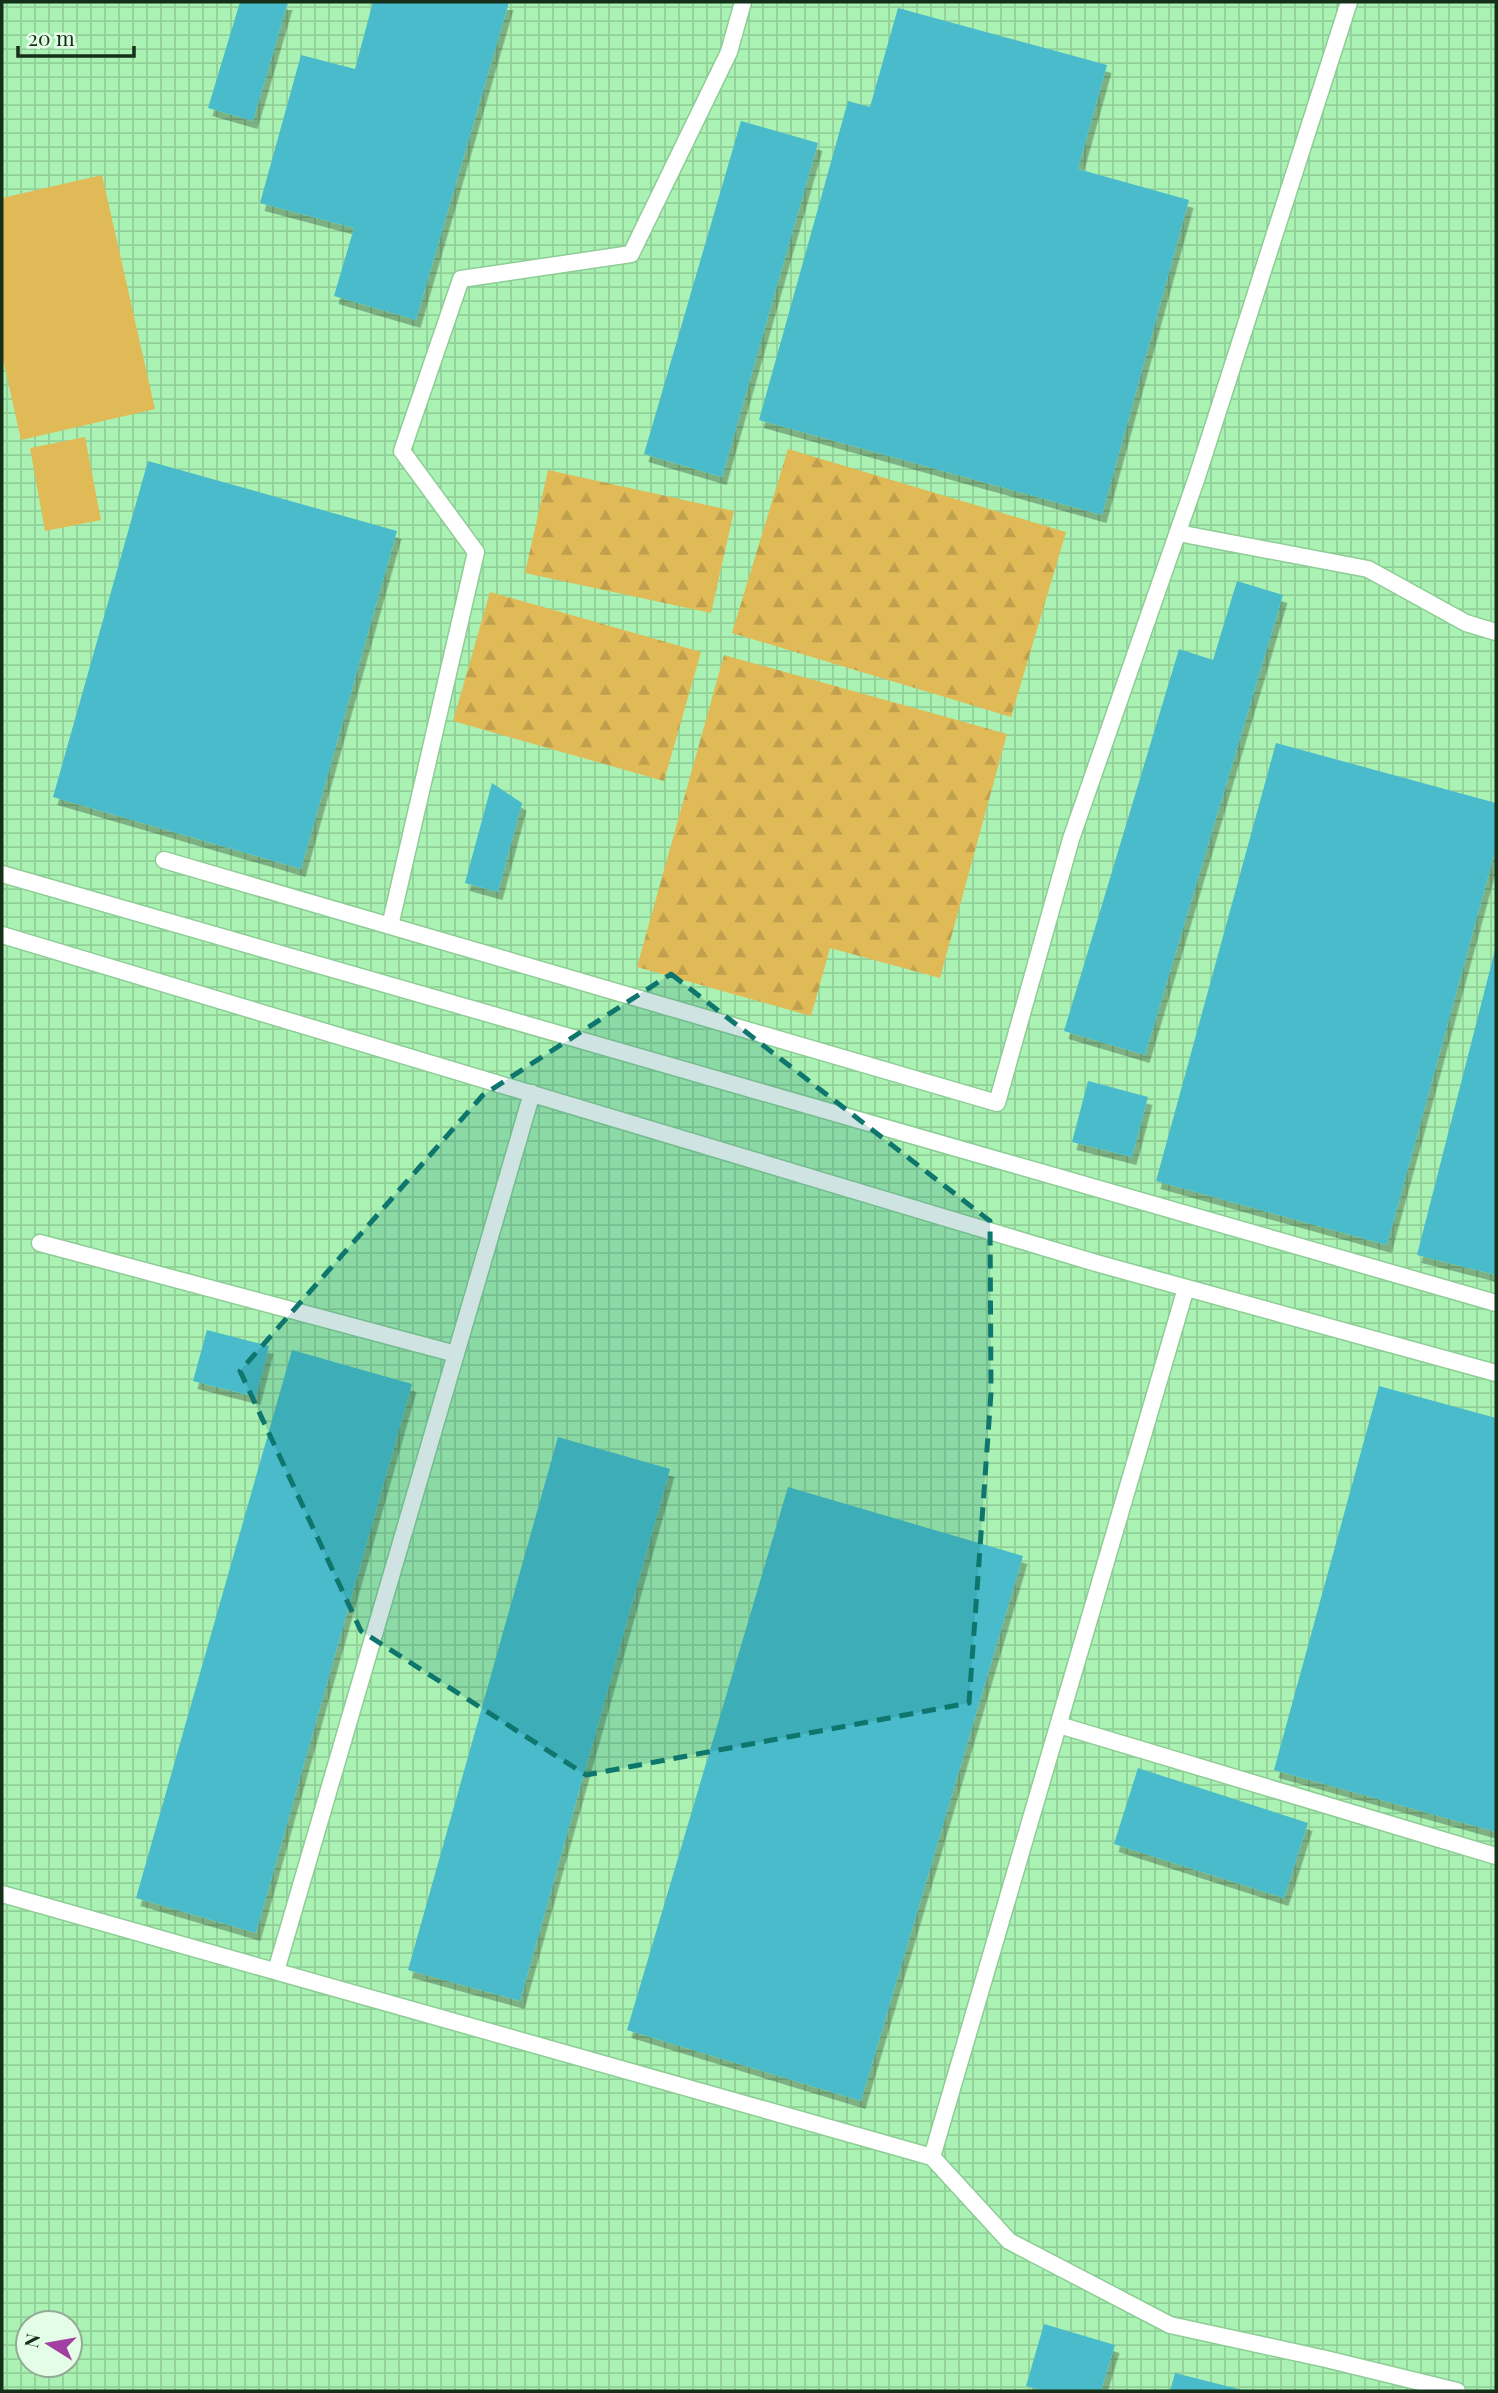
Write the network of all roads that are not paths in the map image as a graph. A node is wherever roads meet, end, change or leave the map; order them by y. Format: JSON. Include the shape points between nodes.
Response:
{"nodes":[{"id":1,"x":743,"y":2,"type":"edge"},
{"id":2,"x":1349,"y":2,"type":"edge"},
{"id":3,"x":1178,"y":533,"type":"junction"},
{"id":4,"x":1496,"y":632,"type":"edge"},
{"id":5,"x":164,"y":860,"type":"dead end"},
{"id":6,"x":2,"y":874,"type":"edge"},
{"id":7,"x":390,"y":926,"type":"junction"},
{"id":8,"x":2,"y":934,"type":"edge"},
{"id":9,"x":532,"y":1093,"type":"junction"},
{"id":10,"x":40,"y":1243,"type":"dead end"},
{"id":11,"x":1186,"y":1288,"type":"junction"},
{"id":12,"x":1496,"y":1303,"type":"edge"},
{"id":13,"x":456,"y":1354,"type":"junction"},
{"id":14,"x":1496,"y":1373,"type":"edge"},
{"id":15,"x":1059,"y":1725,"type":"junction"},
{"id":16,"x":1496,"y":1856,"type":"edge"},
{"id":17,"x":2,"y":1894,"type":"edge"},
{"id":18,"x":276,"y":1971,"type":"junction"},
{"id":19,"x":932,"y":2157,"type":"junction"},
{"id":20,"x":1457,"y":2391,"type":"edge"}],
"edges":[{"from":1,"to":7,"type":"lane","via":[[729,52],[631,254],[461,279],[402,451],[475,552]]},
{"from":2,"to":3,"type":"lane"},
{"from":3,"to":4,"type":"lane","via":[[1368,569],[1466,623]]},
{"from":3,"to":7,"type":"lane","via":[[1071,839],[997,1103]]},
{"from":5,"to":7,"type":"lane"},
{"from":6,"to":12,"type":"lane"},
{"from":8,"to":9,"type":"lane"},
{"from":9,"to":11,"type":"lane"},
{"from":9,"to":13,"type":"lane"},
{"from":10,"to":13,"type":"lane"},
{"from":11,"to":14,"type":"lane"},
{"from":11,"to":15,"type":"lane"},
{"from":13,"to":18,"type":"lane"},
{"from":15,"to":16,"type":"lane"},
{"from":15,"to":19,"type":"lane"},
{"from":17,"to":18,"type":"lane"},
{"from":18,"to":19,"type":"lane"},
{"from":19,"to":20,"type":"lane","via":[[1009,2241],[1170,2325]]}]}
